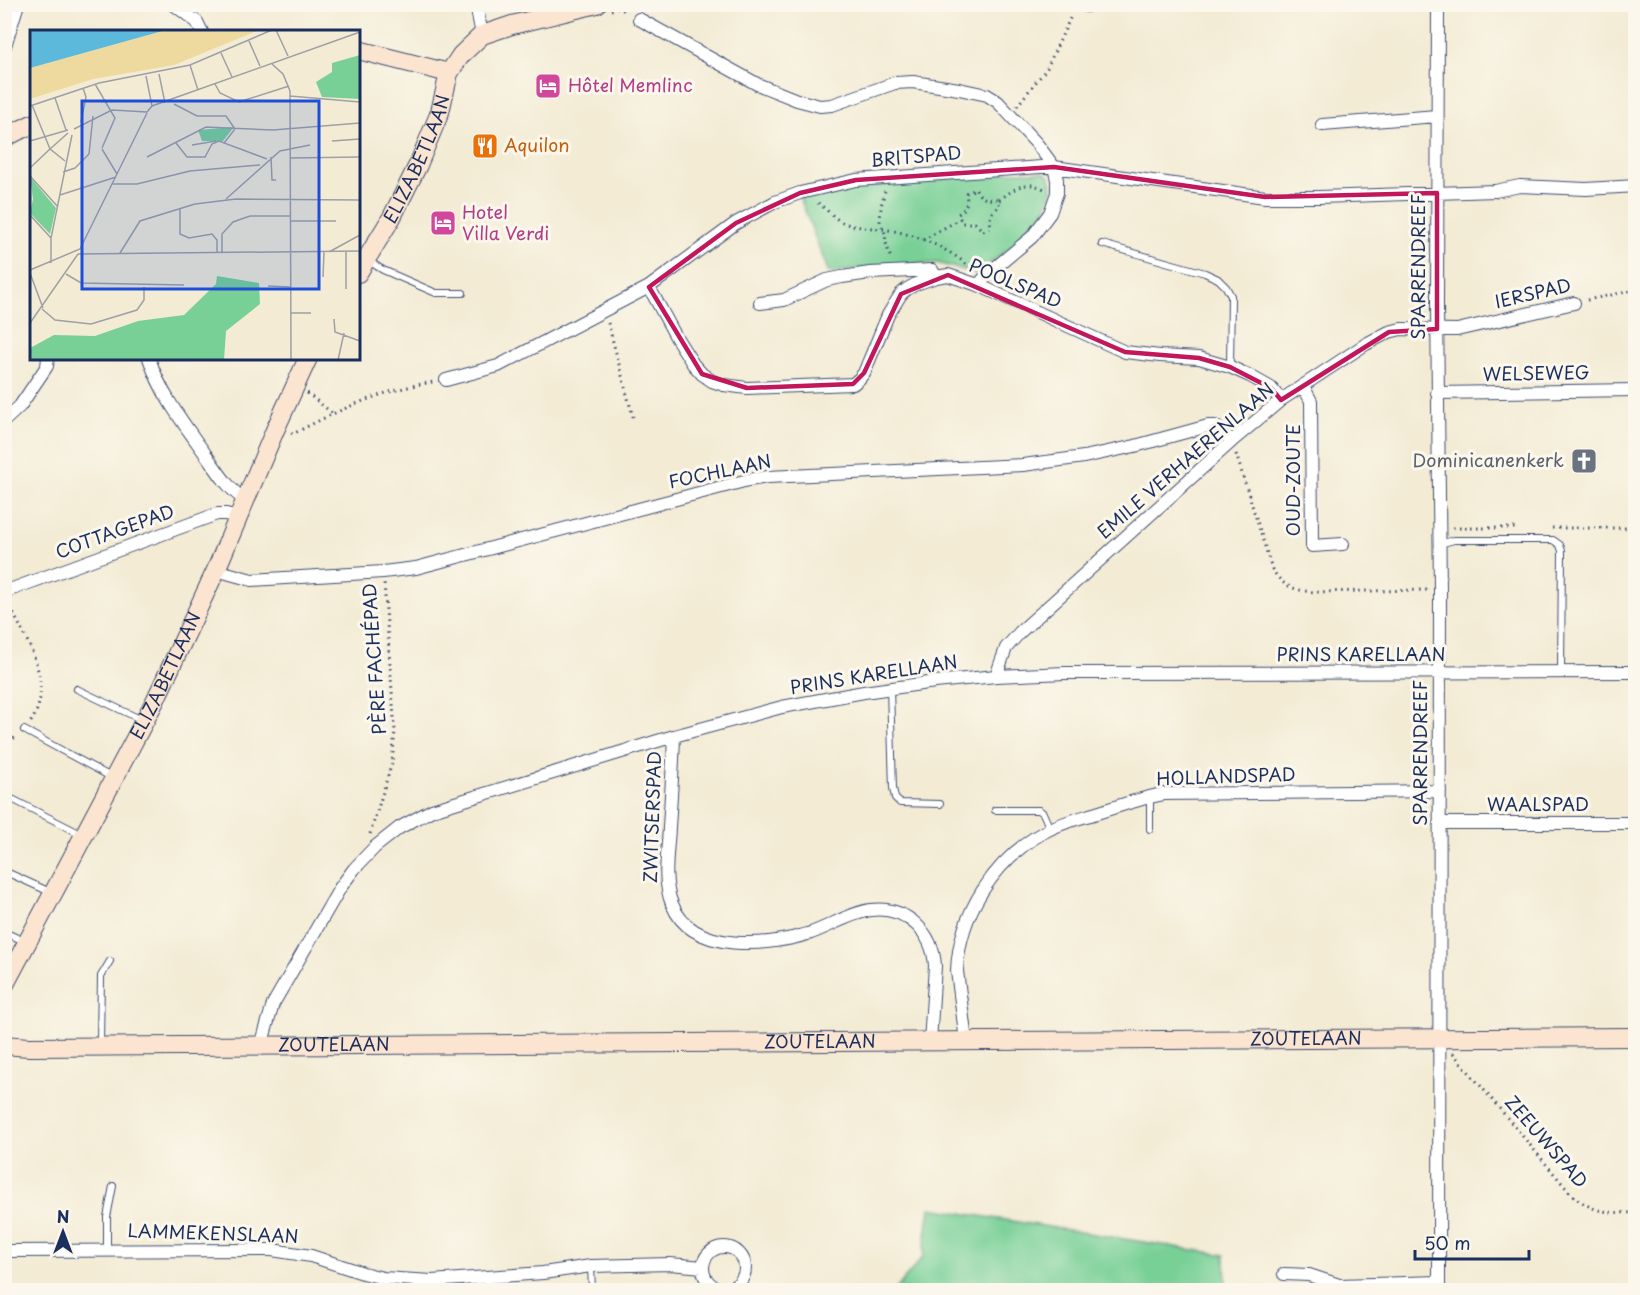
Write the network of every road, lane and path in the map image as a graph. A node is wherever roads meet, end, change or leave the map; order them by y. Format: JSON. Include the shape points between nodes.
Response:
{"nodes":[{"id":1,"x":18,"y":4,"type":"edge"},
{"id":2,"x":173,"y":4,"type":"edge"},
{"id":3,"x":476,"y":4,"type":"edge"},
{"id":4,"x":597,"y":4,"type":"edge"},
{"id":5,"x":607,"y":4,"type":"edge"},
{"id":6,"x":1094,"y":4,"type":"edge"},
{"id":7,"x":1438,"y":4,"type":"edge"},
{"id":8,"x":1077,"y":5,"type":"edge"},
{"id":9,"x":571,"y":8,"type":"edge"},
{"id":10,"x":639,"y":19,"type":"joint"},
{"id":11,"x":201,"y":30,"type":"edge"},
{"id":12,"x":482,"y":35,"type":"junction"},
{"id":13,"x":4,"y":49,"type":"edge"},
{"id":14,"x":360,"y":51,"type":"edge"},
{"id":15,"x":449,"y":73,"type":"junction"},
{"id":16,"x":1010,"y":115,"type":"junction"},
{"id":17,"x":1437,"y":116,"type":"junction"},
{"id":18,"x":30,"y":125,"type":"edge"},
{"id":19,"x":1322,"y":125,"type":"dead end"},
{"id":20,"x":4,"y":138,"type":"edge"},
{"id":21,"x":1054,"y":167,"type":"junction"},
{"id":22,"x":889,"y":177,"type":"junction"},
{"id":23,"x":1635,"y":186,"type":"edge"},
{"id":24,"x":1437,"y":193,"type":"junction"},
{"id":25,"x":800,"y":194,"type":"junction"},
{"id":26,"x":1056,"y":194,"type":"junction"},
{"id":27,"x":998,"y":201,"type":"junction"},
{"id":28,"x":960,"y":219,"type":"junction"},
{"id":29,"x":882,"y":229,"type":"junction"},
{"id":30,"x":923,"y":240,"type":"junction"},
{"id":31,"x":1102,"y":244,"type":"dead end"},
{"id":32,"x":362,"y":266,"type":"edge"},
{"id":33,"x":897,"y":271,"type":"junction"},
{"id":34,"x":936,"y":277,"type":"junction"},
{"id":35,"x":980,"y":283,"type":"junction"},
{"id":36,"x":649,"y":286,"type":"junction"},
{"id":37,"x":1635,"y":290,"type":"edge"},
{"id":38,"x":463,"y":293,"type":"dead end"},
{"id":39,"x":759,"y":303,"type":"dead end"},
{"id":40,"x":1574,"y":303,"type":"joint"},
{"id":41,"x":604,"y":311,"type":"junction"},
{"id":42,"x":1437,"y":329,"type":"junction"},
{"id":43,"x":48,"y":360,"type":"edge"},
{"id":44,"x":150,"y":360,"type":"edge"},
{"id":45,"x":307,"y":360,"type":"edge"},
{"id":46,"x":1230,"y":367,"type":"junction"},
{"id":47,"x":447,"y":380,"type":"joint"},
{"id":48,"x":296,"y":384,"type":"junction"},
{"id":49,"x":1303,"y":386,"type":"junction"},
{"id":50,"x":1635,"y":390,"type":"edge"},
{"id":51,"x":1437,"y":393,"type":"junction"},
{"id":52,"x":1281,"y":400,"type":"junction"},
{"id":53,"x":332,"y":413,"type":"junction"},
{"id":54,"x":633,"y":417,"type":"dead end"},
{"id":55,"x":4,"y":421,"type":"edge"},
{"id":56,"x":275,"y":430,"type":"junction"},
{"id":57,"x":1232,"y":441,"type":"junction"},
{"id":58,"x":245,"y":500,"type":"junction"},
{"id":59,"x":238,"y":518,"type":"junction"},
{"id":60,"x":1439,"y":528,"type":"junction"},
{"id":61,"x":1523,"y":528,"type":"dead end"},
{"id":62,"x":1547,"y":528,"type":"dead end"},
{"id":63,"x":1342,"y":544,"type":"dead end"},
{"id":64,"x":1439,"y":544,"type":"junction"},
{"id":65,"x":216,"y":570,"type":"junction"},
{"id":66,"x":383,"y":572,"type":"junction"},
{"id":67,"x":4,"y":594,"type":"edge"},
{"id":68,"x":1561,"y":672,"type":"junction"},
{"id":69,"x":1635,"y":672,"type":"edge"},
{"id":70,"x":1439,"y":673,"type":"junction"},
{"id":71,"x":996,"y":676,"type":"junction"},
{"id":72,"x":890,"y":688,"type":"junction"},
{"id":73,"x":77,"y":689,"type":"dead end"},
{"id":74,"x":144,"y":721,"type":"junction"},
{"id":75,"x":24,"y":730,"type":"junction"},
{"id":76,"x":674,"y":736,"type":"junction"},
{"id":77,"x":4,"y":746,"type":"edge"},
{"id":78,"x":114,"y":778,"type":"junction"},
{"id":79,"x":1440,"y":792,"type":"junction"},
{"id":80,"x":1148,"y":797,"type":"junction"},
{"id":81,"x":14,"y":800,"type":"dead end"},
{"id":82,"x":939,"y":804,"type":"dead end"},
{"id":83,"x":995,"y":810,"type":"dead end"},
{"id":84,"x":1440,"y":823,"type":"junction"},
{"id":85,"x":1635,"y":823,"type":"edge"},
{"id":86,"x":1150,"y":829,"type":"dead end"},
{"id":87,"x":1050,"y":830,"type":"junction"},
{"id":88,"x":84,"y":836,"type":"junction"},
{"id":89,"x":375,"y":847,"type":"junction"},
{"id":90,"x":4,"y":871,"type":"edge"},
{"id":91,"x":54,"y":894,"type":"junction"},
{"id":92,"x":4,"y":932,"type":"edge"},
{"id":93,"x":27,"y":943,"type":"junction"},
{"id":94,"x":110,"y":961,"type":"dead end"},
{"id":95,"x":4,"y":986,"type":"edge"},
{"id":96,"x":1635,"y":1037,"type":"edge"},
{"id":97,"x":1439,"y":1038,"type":"junction"},
{"id":98,"x":966,"y":1041,"type":"junction"},
{"id":99,"x":930,"y":1042,"type":"junction"},
{"id":100,"x":4,"y":1045,"type":"edge"},
{"id":101,"x":261,"y":1046,"type":"junction"},
{"id":102,"x":100,"y":1047,"type":"junction"},
{"id":103,"x":1454,"y":1055,"type":"dead end"},
{"id":104,"x":113,"y":1186,"type":"dead end"},
{"id":105,"x":1635,"y":1213,"type":"edge"},
{"id":106,"x":107,"y":1250,"type":"junction"},
{"id":107,"x":4,"y":1251,"type":"edge"},
{"id":108,"x":591,"y":1266,"type":"junction"},
{"id":109,"x":703,"y":1267,"type":"dead end"},
{"id":110,"x":1284,"y":1274,"type":"dead end"},
{"id":111,"x":432,"y":1286,"type":"edge"},
{"id":112,"x":1439,"y":1286,"type":"edge"},
{"id":113,"x":592,"y":1290,"type":"edge"}],
"edges":[{"from":1,"to":13,"type":"street"},
{"from":2,"to":11,"type":"street","via":[[197,22]]},
{"from":3,"to":12,"type":"street"},
{"from":4,"to":9,"type":"street"},
{"from":5,"to":10,"type":"path","via":[[610,10],[619,8]]},
{"from":6,"to":8,"type":"street"},
{"from":7,"to":17,"type":"street","name":"SPARRENDREEF"},
{"from":8,"to":16,"type":"path","via":[[1047,68]]},
{"from":9,"to":12,"type":"street"},
{"from":10,"to":16,"type":"street","via":[[757,84],[820,106],[913,82],[987,95]]},
{"from":12,"to":15,"type":"street"},
{"from":14,"to":15,"type":"street"},
{"from":15,"to":32,"type":"street","name":"ELIZABETLAAN","via":[[440,112],[418,165]]},
{"from":16,"to":21,"type":"street"},
{"from":17,"to":19,"type":"street"},
{"from":17,"to":24,"type":"street","name":"SPARRENDREEF"},
{"from":18,"to":20,"type":"street"},
{"from":21,"to":22,"type":"street","name":"BRITSPAD"},
{"from":21,"to":24,"type":"street","name":"BRITSPAD","via":[[1265,197]]},
{"from":21,"to":26,"type":"street","via":[[1058,180]]},
{"from":22,"to":25,"type":"street","name":"BRITSPAD","via":[[856,180]]},
{"from":22,"to":29,"type":"path","via":[[881,206]]},
{"from":23,"to":24,"type":"street","name":"BRITSPAD","via":[[1520,186]]},
{"from":24,"to":42,"type":"street","name":"SPARRENDREEF"},
{"from":25,"to":29,"type":"path","via":[[840,220],[857,227]]},
{"from":25,"to":36,"type":"street","name":"BRITSPAD","via":[[775,202],[736,223]]},
{"from":26,"to":27,"type":"path","via":[[1034,184],[1023,185]]},
{"from":26,"to":35,"type":"street","via":[[1050,213],[1032,237]]},
{"from":27,"to":28,"type":"path","via":[[1000,206],[991,214],[991,228],[983,231],[975,223],[962,223]]},
{"from":27,"to":28,"type":"path","via":[[984,199],[976,189],[966,193],[966,206],[958,214]]},
{"from":28,"to":30,"type":"path"},
{"from":29,"to":30,"type":"path"},
{"from":29,"to":33,"type":"path"},
{"from":30,"to":35,"type":"path","via":[[962,260]]},
{"from":31,"to":46,"type":"lane","via":[[1205,273],[1227,287],[1232,307]]},
{"from":32,"to":38,"type":"lane","via":[[383,270],[436,293]]},
{"from":33,"to":34,"type":"street","via":[[932,270]]},
{"from":33,"to":39,"type":"street","via":[[827,280],[784,300]]},
{"from":34,"to":35,"type":"street","name":"POOLSPAD","via":[[948,275]]},
{"from":34,"to":36,"type":"street","name":"POOLSPAD","via":[[901,294],[864,373],[853,384],[747,388],[724,385],[702,374],[676,337]]},
{"from":35,"to":46,"type":"street","name":"POOLSPAD","via":[[1125,352],[1199,358]]},
{"from":36,"to":41,"type":"street","name":"BRITSPAD"},
{"from":37,"to":40,"type":"path","name":"IERSPAD"},
{"from":40,"to":42,"type":"street","name":"IERSPAD","via":[[1457,330]]},
{"from":41,"to":47,"type":"street","name":"BRITSPAD","via":[[498,366]]},
{"from":41,"to":54,"type":"path"},
{"from":42,"to":49,"type":"street","name":"EMILE VERHAERENLAAN","via":[[1389,332]]},
{"from":42,"to":51,"type":"street","name":"SPARRENDREEF"},
{"from":43,"to":55,"type":"street","via":[[20,406]]},
{"from":44,"to":58,"type":"street","via":[[177,415],[224,480]]},
{"from":45,"to":48,"type":"street","name":"ELIZABETLAAN"},
{"from":46,"to":52,"type":"street","name":"POOLSPAD","via":[[1271,388]]},
{"from":47,"to":53,"type":"path","via":[[366,399]]},
{"from":48,"to":53,"type":"path"},
{"from":48,"to":56,"type":"street","name":"ELIZABETLAAN"},
{"from":49,"to":52,"type":"street","name":"EMILE VERHAERENLAAN"},
{"from":49,"to":63,"type":"street","name":"OUD-ZOUTE","via":[[1311,401],[1312,546]]},
{"from":50,"to":51,"type":"street","name":"WELSEWEG"},
{"from":50,"to":62,"type":"path","via":[[1631,528]]},
{"from":51,"to":60,"type":"street","name":"SPARRENDREEF"},
{"from":52,"to":57,"type":"street","name":"EMILE VERHAERENLAAN"},
{"from":53,"to":56,"type":"path","via":[[293,434]]},
{"from":56,"to":58,"type":"street","name":"ELIZABETLAAN"},
{"from":57,"to":66,"type":"street","name":"FOCHLAAN","via":[[1215,426],[1208,426],[1135,446],[1050,462],[748,480],[416,568]]},
{"from":57,"to":71,"type":"street","name":"EMILE VERHAERENLAAN","via":[[1020,632],[1006,648]]},
{"from":58,"to":59,"type":"street","name":"ELIZABETLAAN"},
{"from":59,"to":65,"type":"street","name":"ELIZABETLAAN"},
{"from":59,"to":67,"type":"street","name":"COTTAGEPAD","via":[[217,514]]},
{"from":60,"to":61,"type":"path"},
{"from":60,"to":64,"type":"street","name":"SPARRENDREEF"},
{"from":64,"to":68,"type":"lane","via":[[1454,540],[1557,542],[1562,551]]},
{"from":64,"to":70,"type":"street","name":"SPARRENDREEF"},
{"from":65,"to":66,"type":"street","name":"FOCHLAAN","via":[[252,580]]},
{"from":65,"to":74,"type":"street","name":"ELIZABETLAAN"},
{"from":66,"to":89,"type":"path","name":"PÈRE FACHÉPAD","via":[[395,731],[392,763],[369,837]]},
{"from":67,"to":75,"type":"path","via":[[34,654],[38,672],[38,704]]},
{"from":68,"to":69,"type":"street","name":"PRINS KARELLAAN"},
{"from":68,"to":70,"type":"street","name":"PRINS KARELLAAN"},
{"from":70,"to":71,"type":"street","name":"PRINS KARELLAAN"},
{"from":70,"to":79,"type":"street","name":"SPARRENDREEF"},
{"from":71,"to":72,"type":"street","name":"PRINS KARELLAAN"},
{"from":72,"to":76,"type":"street","name":"PRINS KARELLAAN","via":[[782,707]]},
{"from":72,"to":82,"type":"lane","via":[[895,798],[900,803]]},
{"from":73,"to":74,"type":"lane"},
{"from":74,"to":78,"type":"street","name":"ELIZABETLAAN"},
{"from":75,"to":77,"type":"path"},
{"from":75,"to":78,"type":"lane"},
{"from":76,"to":89,"type":"street","name":"PRINS KARELLAAN","via":[[432,810]]},
{"from":76,"to":99,"type":"street","name":"ZWITSERSPAD","via":[[666,879],[672,906],[679,917],[705,936],[741,943],[810,933],[871,910],[900,914],[921,928],[934,955]]},
{"from":78,"to":88,"type":"street","name":"ELIZABETLAAN"},
{"from":79,"to":80,"type":"street","name":"HOLLANDSPAD"},
{"from":79,"to":84,"type":"street","name":"SPARRENDREEF"},
{"from":80,"to":86,"type":"lane"},
{"from":80,"to":87,"type":"street","name":"HOLLANDSPAD"},
{"from":81,"to":88,"type":"lane"},
{"from":83,"to":87,"type":"lane","via":[[1039,810]]},
{"from":84,"to":85,"type":"street","name":"WAALSPAD"},
{"from":84,"to":97,"type":"street","name":"SPARRENDREEF"},
{"from":87,"to":98,"type":"street","name":"HOLLANDSPAD","via":[[1006,860],[970,914],[957,971]]},
{"from":88,"to":91,"type":"street","name":"ELIZABETLAAN"},
{"from":89,"to":101,"type":"street","name":"PRINS KARELLAAN","via":[[340,888],[273,1004]]},
{"from":90,"to":91,"type":"lane"},
{"from":91,"to":93,"type":"street","name":"ELIZABETLAAN"},
{"from":92,"to":93,"type":"lane"},
{"from":93,"to":95,"type":"street","name":"ELIZABETLAAN"},
{"from":94,"to":102,"type":"lane","via":[[101,976]]},
{"from":96,"to":97,"type":"street","name":"ZOUTELAAN"},
{"from":97,"to":98,"type":"street","name":"ZOUTELAAN"},
{"from":97,"to":112,"type":"street","name":"SPARRENDREEF"},
{"from":98,"to":99,"type":"street","name":"ZOUTELAAN"},
{"from":99,"to":101,"type":"street","name":"ZOUTELAAN"},
{"from":100,"to":102,"type":"street","name":"ZOUTELAAN"},
{"from":101,"to":102,"type":"street","name":"ZOUTELAAN"},
{"from":103,"to":105,"type":"path","name":"ZEEUWSPAD","via":[[1571,1194],[1597,1211]]},
{"from":104,"to":106,"type":"lane","via":[[107,1217]]},
{"from":106,"to":107,"type":"street","name":"LAMMEKENSLAAN"},
{"from":106,"to":111,"type":"street","name":"LAMMEKENSLAAN","via":[[272,1250]]},
{"from":108,"to":109,"type":"street","name":"LAMMEKENSLAAN"},
{"from":108,"to":111,"type":"street","name":"LAMMEKENSLAAN"},
{"from":108,"to":113,"type":"lane"},
{"from":110,"to":112,"type":"street","name":"SPARRENDREEF","via":[[1309,1275],[1339,1285]]}]}
